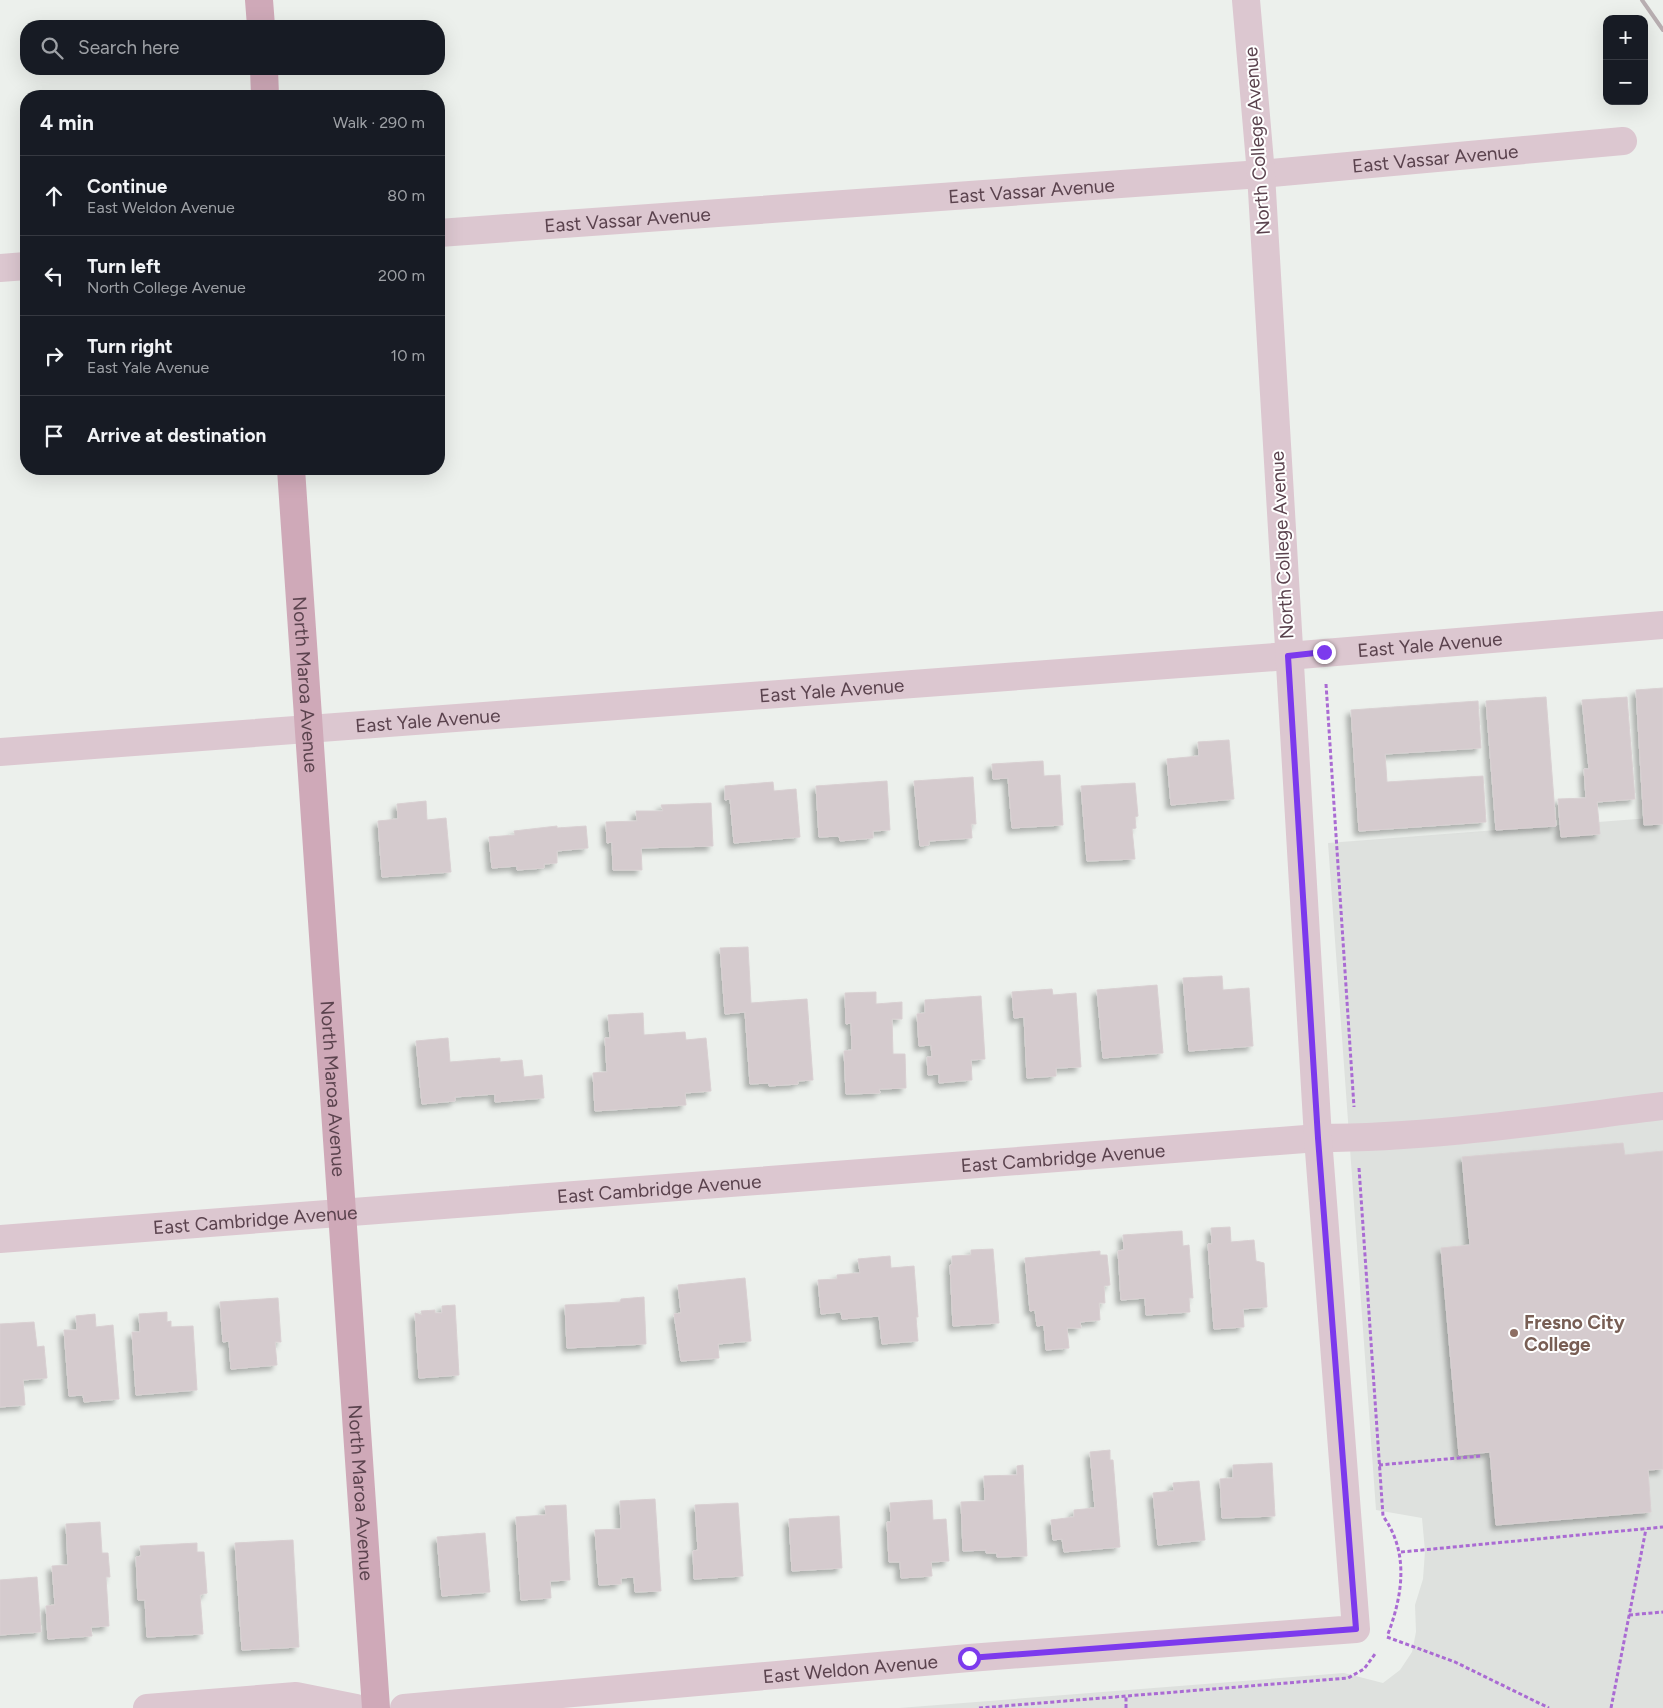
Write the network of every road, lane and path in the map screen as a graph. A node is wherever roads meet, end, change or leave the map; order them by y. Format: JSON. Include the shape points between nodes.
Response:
{"nodes":[{"id":1,"x":259,"y":0,"type":"edge"},
{"id":2,"x":1246,"y":0,"type":"edge"},
{"id":3,"x":261,"y":20,"type":"edge"},
{"id":4,"x":264,"y":75,"type":"edge"},
{"id":5,"x":266,"y":90,"type":"edge"},
{"id":6,"x":1623,"y":141,"type":"dead end"},
{"id":7,"x":1261,"y":174,"type":"junction"},
{"id":8,"x":445,"y":233,"type":"edge"},
{"id":9,"x":20,"y":266,"type":"edge"},
{"id":10,"x":0,"y":268,"type":"edge"},
{"id":11,"x":291,"y":475,"type":"edge"},
{"id":12,"x":1663,"y":625,"type":"edge"},
{"id":13,"x":1288,"y":656,"type":"junction"},
{"id":14,"x":309,"y":729,"type":"junction"},
{"id":15,"x":0,"y":752,"type":"edge"},
{"id":16,"x":1663,"y":1106,"type":"edge"},
{"id":17,"x":1318,"y":1138,"type":"junction"},
{"id":18,"x":341,"y":1215,"type":"junction"},
{"id":19,"x":0,"y":1240,"type":"edge"},
{"id":20,"x":1481,"y":1456,"type":"dead end"},
{"id":21,"x":1379,"y":1465,"type":"dead end"},
{"id":22,"x":1663,"y":1527,"type":"edge"},
{"id":23,"x":1646,"y":1529,"type":"junction"},
{"id":24,"x":1401,"y":1552,"type":"dead end"},
{"id":25,"x":1663,"y":1612,"type":"edge"},
{"id":26,"x":1629,"y":1615,"type":"junction"},
{"id":27,"x":1356,"y":1629,"type":"joint"},
{"id":28,"x":1387,"y":1637,"type":"dead end"},
{"id":29,"x":1126,"y":1696,"type":"dead end"},
{"id":30,"x":147,"y":1708,"type":"edge"},
{"id":31,"x":356,"y":1708,"type":"edge"},
{"id":32,"x":376,"y":1708,"type":"edge"},
{"id":33,"x":404,"y":1708,"type":"edge"},
{"id":34,"x":1126,"y":1708,"type":"edge"},
{"id":35,"x":1549,"y":1708,"type":"edge"},
{"id":36,"x":1611,"y":1708,"type":"edge"}],
"edges":[{"from":1,"to":3,"type":"main road"},
{"from":2,"to":7,"type":"street","name":"North College Avenue"},
{"from":4,"to":5,"type":"main road"},
{"from":6,"to":7,"type":"street","name":"East Vassar Avenue"},
{"from":7,"to":8,"type":"street","name":"East Vassar Avenue"},
{"from":7,"to":13,"type":"street","name":"North College Avenue"},
{"from":9,"to":10,"type":"street"},
{"from":11,"to":14,"type":"main road","name":"North Maroa Avenue"},
{"from":12,"to":13,"type":"street","name":"East Yale Avenue"},
{"from":13,"to":14,"type":"street","name":"East Yale Avenue"},
{"from":13,"to":17,"type":"street","name":"North College Avenue"},
{"from":14,"to":15,"type":"street","name":"East Yale Avenue"},
{"from":14,"to":18,"type":"main road","name":"North Maroa Avenue"},
{"from":16,"to":17,"type":"street","name":"East Cambridge Avenue","via":[[1466,1131]]},
{"from":17,"to":18,"type":"street","name":"East Cambridge Avenue"},
{"from":17,"to":27,"type":"street","name":"North College Avenue"},
{"from":18,"to":19,"type":"street","name":"East Cambridge Avenue"},
{"from":18,"to":32,"type":"main road","name":"North Maroa Avenue"},
{"from":20,"to":21,"type":"path"},
{"from":22,"to":23,"type":"path"},
{"from":23,"to":24,"type":"path"},
{"from":23,"to":26,"type":"path"},
{"from":25,"to":26,"type":"path"},
{"from":26,"to":36,"type":"path"},
{"from":27,"to":33,"type":"street","name":"East Weldon Avenue","via":[[969,1658]]},
{"from":28,"to":35,"type":"path","via":[[1455,1662]]},
{"from":29,"to":34,"type":"path"},
{"from":30,"to":31,"type":"street","via":[[296,1696]]}]}
